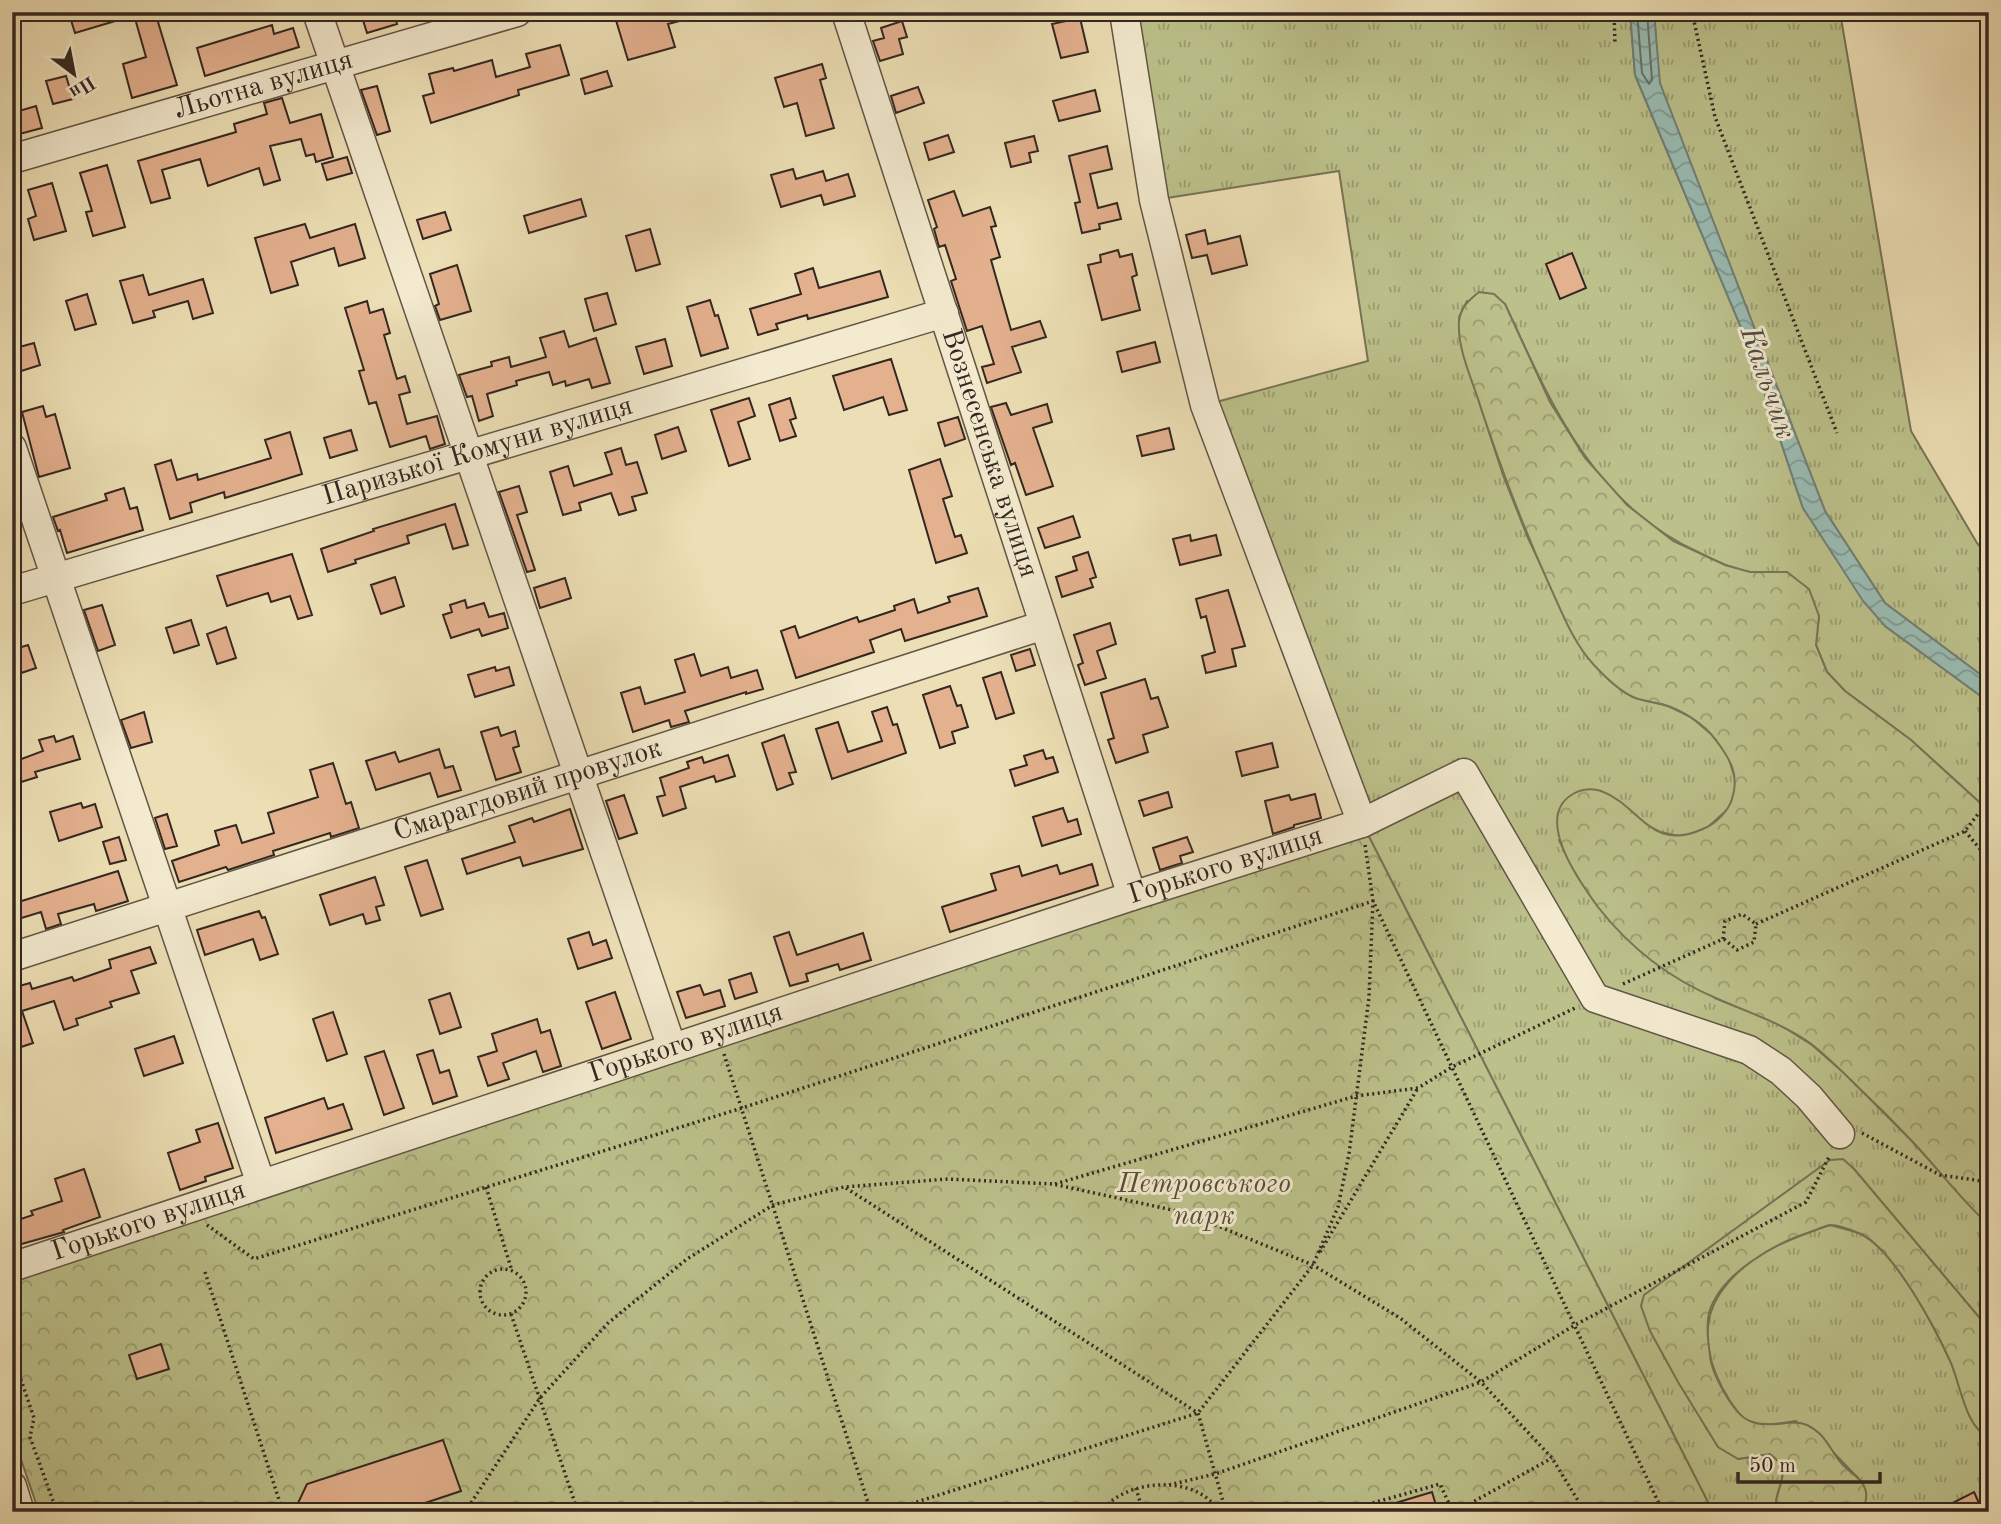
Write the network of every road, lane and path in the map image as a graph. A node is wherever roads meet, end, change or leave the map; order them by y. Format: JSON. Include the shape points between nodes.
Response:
{"nodes":[{"id":1,"x":317,"y":12,"type":"edge"},
{"id":2,"x":517,"y":12,"type":"edge"},
{"id":3,"x":846,"y":12,"type":"edge"},
{"id":4,"x":1124,"y":12,"type":"edge"},
{"id":5,"x":1614,"y":12,"type":"edge"},
{"id":6,"x":1692,"y":12,"type":"edge"},
{"id":7,"x":1615,"y":44,"type":"dead end"},
{"id":8,"x":335,"y":65,"type":"junction"},
{"id":9,"x":12,"y":159,"type":"edge"},
{"id":10,"x":944,"y":313,"type":"junction"},
{"id":11,"x":1837,"y":433,"type":"dead end"},
{"id":12,"x":12,"y":449,"type":"edge"},
{"id":13,"x":468,"y":455,"type":"junction"},
{"id":14,"x":56,"y":578,"type":"junction"},
{"id":15,"x":12,"y":591,"type":"edge"},
{"id":16,"x":1044,"y":625,"type":"junction"},
{"id":17,"x":578,"y":774,"type":"junction"},
{"id":18,"x":1978,"y":814,"type":"dead end"},
{"id":19,"x":1362,"y":823,"type":"junction"},
{"id":20,"x":1965,"y":831,"type":"junction"},
{"id":21,"x":1989,"y":860,"type":"edge"},
{"id":22,"x":1132,"y":896,"type":"junction"},
{"id":23,"x":1373,"y":901,"type":"junction"},
{"id":24,"x":167,"y":907,"type":"junction"},
{"id":25,"x":1756,"y":924,"type":"junction"},
{"id":26,"x":1723,"y":939,"type":"junction"},
{"id":27,"x":12,"y":957,"type":"edge"},
{"id":28,"x":1630,"y":981,"type":"dead end"},
{"id":29,"x":1595,"y":999,"type":"junction"},
{"id":30,"x":717,"y":1033,"type":"junction"},
{"id":31,"x":672,"y":1048,"type":"junction"},
{"id":32,"x":1452,"y":1067,"type":"junction"},
{"id":33,"x":1418,"y":1088,"type":"junction"},
{"id":34,"x":1356,"y":1096,"type":"junction"},
{"id":35,"x":742,"y":1108,"type":"junction"},
{"id":36,"x":1848,"y":1132,"type":"junction"},
{"id":37,"x":1989,"y":1182,"type":"edge"},
{"id":38,"x":261,"y":1184,"type":"junction"},
{"id":39,"x":1053,"y":1184,"type":"junction"},
{"id":40,"x":486,"y":1187,"type":"junction"},
{"id":41,"x":844,"y":1187,"type":"junction"},
{"id":42,"x":774,"y":1205,"type":"junction"},
{"id":43,"x":185,"y":1209,"type":"junction"},
{"id":44,"x":1313,"y":1265,"type":"junction"},
{"id":45,"x":12,"y":1267,"type":"edge"},
{"id":46,"x":512,"y":1271,"type":"junction"},
{"id":47,"x":205,"y":1272,"type":"dead end"},
{"id":48,"x":511,"y":1314,"type":"junction"},
{"id":49,"x":1576,"y":1325,"type":"junction"},
{"id":50,"x":12,"y":1353,"type":"edge"},
{"id":51,"x":1480,"y":1382,"type":"junction"},
{"id":52,"x":540,"y":1398,"type":"junction"},
{"id":53,"x":1198,"y":1413,"type":"junction"},
{"id":54,"x":1552,"y":1458,"type":"junction"},
{"id":55,"x":1215,"y":1474,"type":"junction"},
{"id":56,"x":1169,"y":1485,"type":"junction"},
{"id":57,"x":12,"y":1486,"type":"edge"},
{"id":58,"x":1136,"y":1488,"type":"junction"},
{"id":59,"x":578,"y":1511,"type":"edge"},
{"id":60,"x":20,"y":1512,"type":"edge"},
{"id":61,"x":57,"y":1512,"type":"edge"},
{"id":62,"x":284,"y":1512,"type":"edge"},
{"id":63,"x":465,"y":1512,"type":"edge"},
{"id":64,"x":561,"y":1512,"type":"edge"},
{"id":65,"x":872,"y":1512,"type":"edge"},
{"id":66,"x":884,"y":1512,"type":"edge"},
{"id":67,"x":1100,"y":1512,"type":"edge"},
{"id":68,"x":1143,"y":1512,"type":"edge"},
{"id":69,"x":1224,"y":1512,"type":"edge"},
{"id":70,"x":1341,"y":1512,"type":"edge"},
{"id":71,"x":1454,"y":1512,"type":"edge"},
{"id":72,"x":1585,"y":1512,"type":"edge"},
{"id":73,"x":1663,"y":1512,"type":"edge"}],
"edges":[{"from":1,"to":8,"type":"street"},
{"from":2,"to":8,"type":"street","name":"Льотна вулиця"},
{"from":3,"to":10,"type":"street","name":"Вознесенська вулиця"},
{"from":4,"to":19,"type":"street","via":[[1154,200],[1205,405]]},
{"from":5,"to":7,"type":"path"},
{"from":6,"to":11,"type":"path","via":[[1715,117]]},
{"from":8,"to":9,"type":"street","name":"Льотна вулиця"},
{"from":8,"to":13,"type":"street"},
{"from":10,"to":13,"type":"street","name":"Паризької Комуни вулиця"},
{"from":10,"to":16,"type":"street","name":"Вознесенська вулиця"},
{"from":12,"to":14,"type":"street"},
{"from":13,"to":14,"type":"street","name":"Паризької Комуни вулиця"},
{"from":13,"to":17,"type":"street"},
{"from":14,"to":15,"type":"street","name":"Паризької Комуни вулиця"},
{"from":14,"to":24,"type":"street"},
{"from":16,"to":17,"type":"street","name":"Смарагдовий провулок"},
{"from":16,"to":22,"type":"street","name":"Вознесенська вулиця"},
{"from":17,"to":24,"type":"street","name":"Смарагдовий провулок"},
{"from":17,"to":31,"type":"street"},
{"from":18,"to":20,"type":"path"},
{"from":19,"to":22,"type":"street","name":"Горького вулиця"},
{"from":19,"to":23,"type":"path"},
{"from":19,"to":29,"type":"street","name":"Горького вулиця","via":[[1464,773]]},
{"from":20,"to":21,"type":"path"},
{"from":20,"to":25,"type":"path"},
{"from":22,"to":30,"type":"street","name":"Горького вулиця"},
{"from":23,"to":32,"type":"path"},
{"from":23,"to":34,"type":"path"},
{"from":23,"to":35,"type":"path"},
{"from":24,"to":27,"type":"street","name":"Смарагдовий провулок"},
{"from":24,"to":38,"type":"street"},
{"from":25,"to":26,"type":"path","via":[[1742,914],[1725,921]]},
{"from":25,"to":26,"type":"path","via":[[1754,942],[1746,946],[1737,950]]},
{"from":26,"to":28,"type":"path"},
{"from":29,"to":32,"type":"path"},
{"from":29,"to":36,"type":"street","via":[[1749,1050],[1781,1071]]},
{"from":30,"to":31,"type":"street","name":"Горького вулиця"},
{"from":30,"to":35,"type":"path"},
{"from":31,"to":38,"type":"street","name":"Горького вулиця"},
{"from":32,"to":33,"type":"path"},
{"from":32,"to":49,"type":"path"},
{"from":33,"to":34,"type":"path"},
{"from":33,"to":44,"type":"path"},
{"from":34,"to":39,"type":"path"},
{"from":34,"to":44,"type":"path","via":[[1338,1207]]},
{"from":35,"to":40,"type":"path"},
{"from":35,"to":42,"type":"path"},
{"from":36,"to":37,"type":"path","via":[[1940,1175]]},
{"from":36,"to":49,"type":"path","via":[[1806,1202]]},
{"from":38,"to":43,"type":"street","name":"Горького вулиця"},
{"from":39,"to":41,"type":"path","via":[[948,1178]]},
{"from":39,"to":44,"type":"path","via":[[1186,1213]]},
{"from":40,"to":43,"type":"path","via":[[254,1259]]},
{"from":40,"to":46,"type":"path"},
{"from":41,"to":42,"type":"path"},
{"from":41,"to":53,"type":"path"},
{"from":42,"to":52,"type":"path","via":[[687,1258],[608,1323]]},
{"from":42,"to":65,"type":"path"},
{"from":43,"to":45,"type":"street","name":"Горького вулиця"},
{"from":44,"to":51,"type":"path","via":[[1401,1318]]},
{"from":44,"to":53,"type":"path"},
{"from":46,"to":48,"type":"path","via":[[523,1281],[526,1297]]},
{"from":46,"to":48,"type":"path","via":[[496,1270],[489,1275],[481,1296],[495,1314]]},
{"from":47,"to":62,"type":"path"},
{"from":48,"to":52,"type":"path"},
{"from":49,"to":51,"type":"path"},
{"from":49,"to":73,"type":"path"},
{"from":50,"to":61,"type":"path","via":[[34,1418],[30,1437]]},
{"from":51,"to":54,"type":"path"},
{"from":51,"to":55,"type":"path"},
{"from":52,"to":59,"type":"path"},
{"from":52,"to":63,"type":"path"},
{"from":53,"to":55,"type":"path"},
{"from":53,"to":66,"type":"path"},
{"from":54,"to":71,"type":"path"},
{"from":54,"to":72,"type":"path"},
{"from":55,"to":56,"type":"path"},
{"from":55,"to":69,"type":"path"},
{"from":56,"to":58,"type":"path"},
{"from":56,"to":69,"type":"path","via":[[1200,1494]]},
{"from":57,"to":60,"type":"street"},
{"from":58,"to":67,"type":"path"},
{"from":58,"to":68,"type":"path"},
{"from":59,"to":64,"type":"path"},
{"from":70,"to":71,"type":"path","via":[[1440,1484]]}]}
